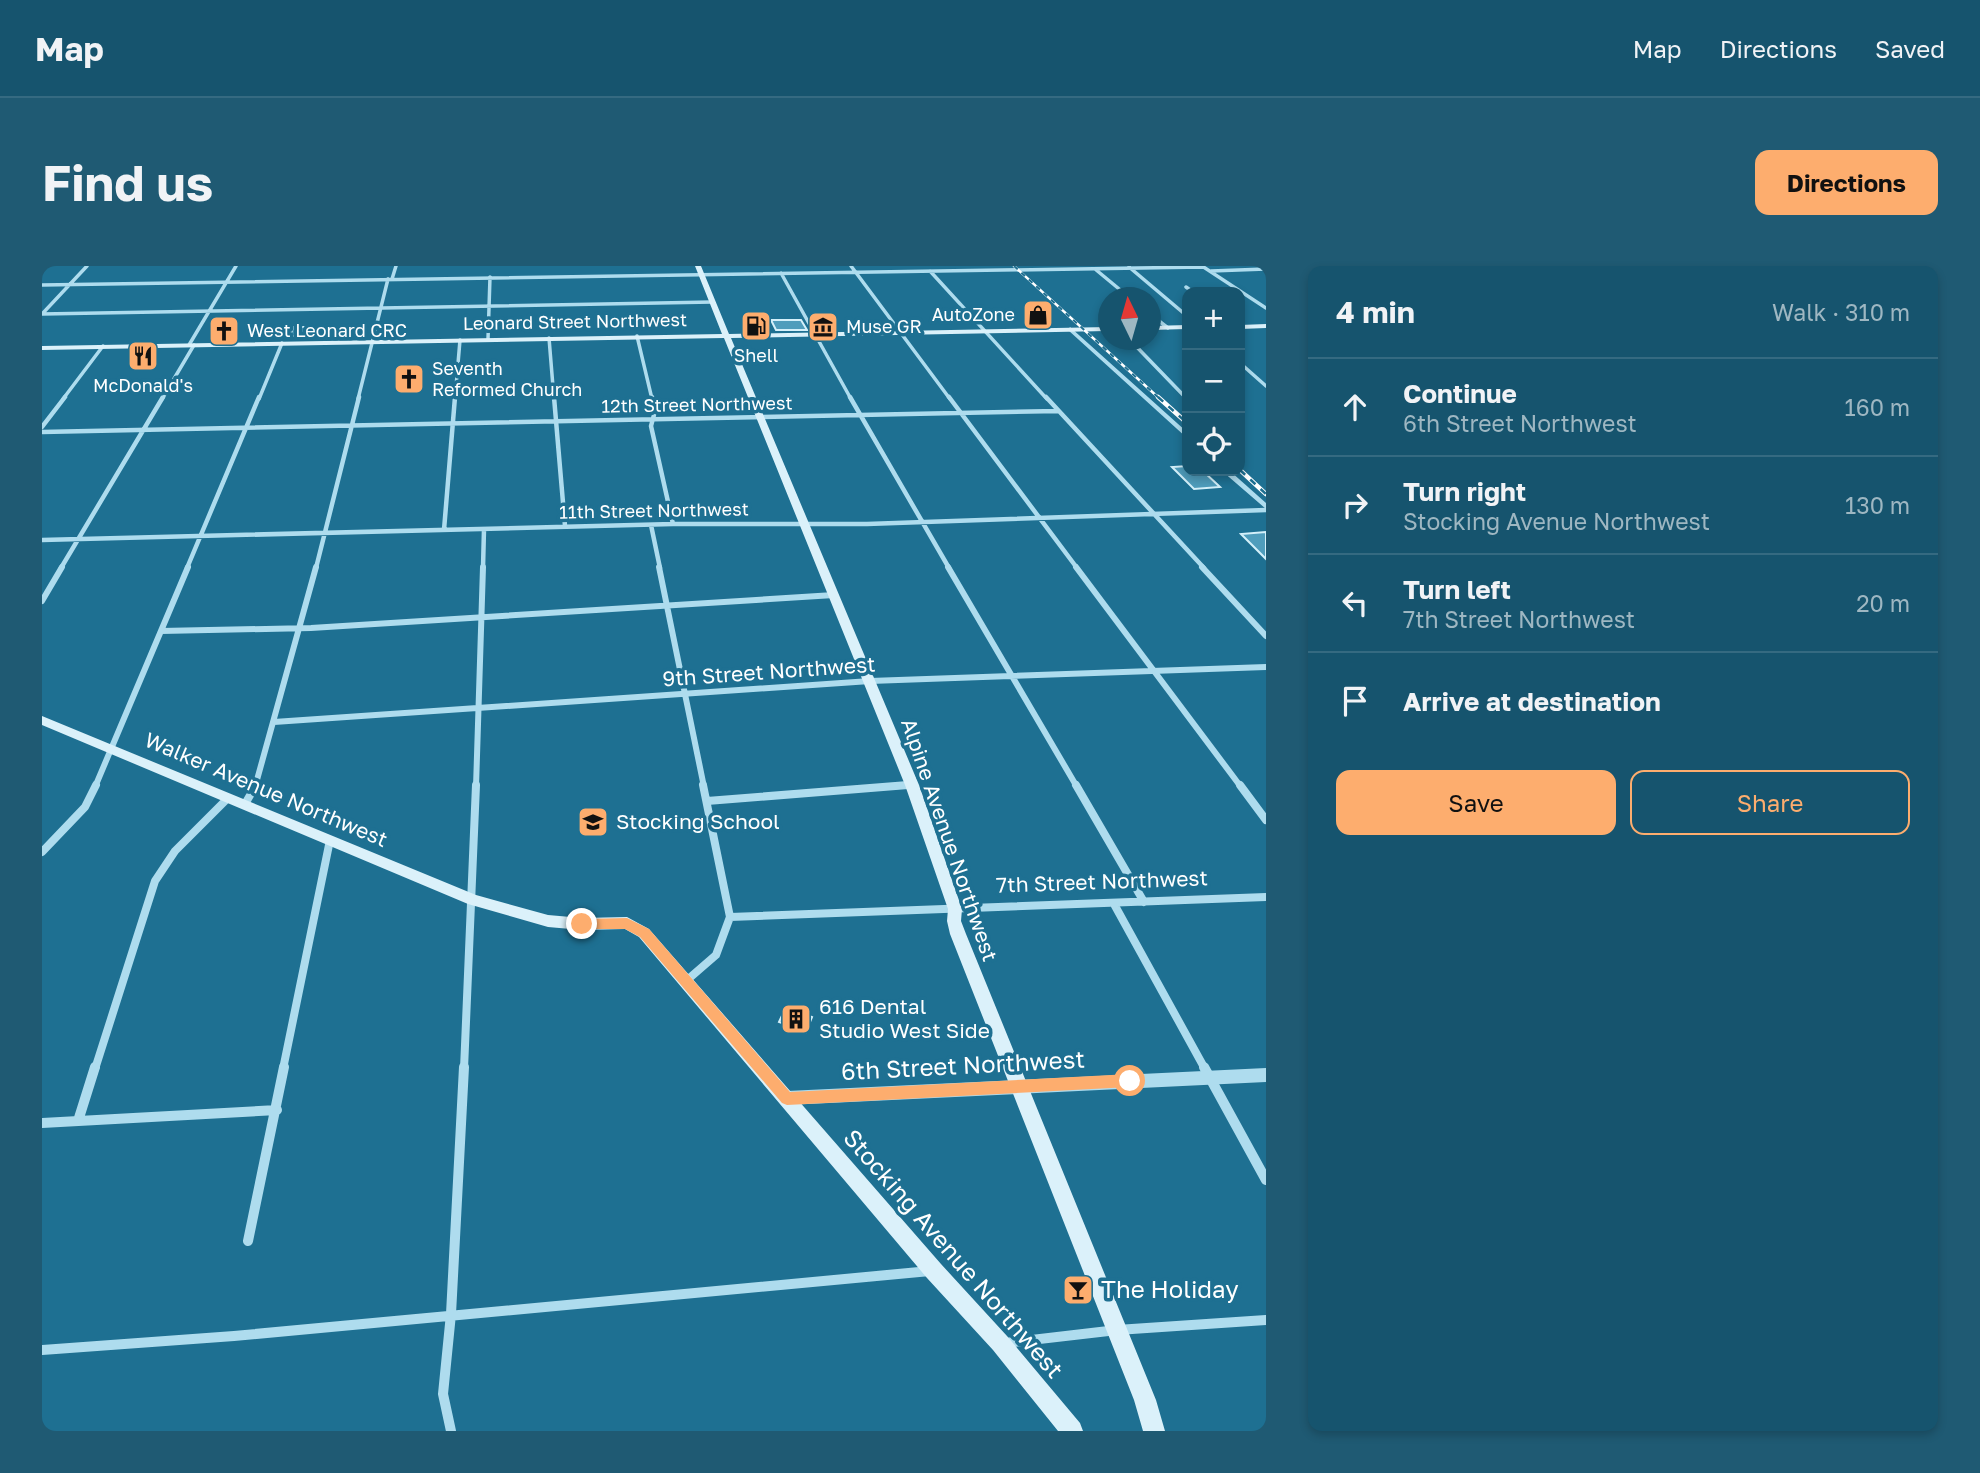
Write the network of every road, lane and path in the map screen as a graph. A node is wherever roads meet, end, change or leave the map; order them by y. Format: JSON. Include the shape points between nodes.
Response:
{"nodes":[{"id":1,"x":88,"y":266,"type":"edge"},
{"id":2,"x":236,"y":266,"type":"edge"},
{"id":3,"x":396,"y":266,"type":"edge"},
{"id":4,"x":698,"y":266,"type":"edge"},
{"id":5,"x":769,"y":266,"type":"edge"},
{"id":6,"x":793,"y":266,"type":"edge"},
{"id":7,"x":851,"y":266,"type":"edge"},
{"id":8,"x":1130,"y":267,"type":"edge"},
{"id":9,"x":1202,"y":267,"type":"edge"},
{"id":10,"x":928,"y":268,"type":"edge"},
{"id":11,"x":1057,"y":268,"type":"edge"},
{"id":12,"x":1094,"y":269,"type":"junction"},
{"id":13,"x":1266,"y":270,"type":"edge"},
{"id":14,"x":1210,"y":271,"type":"junction"},
{"id":15,"x":855,"y":272,"type":"junction"},
{"id":16,"x":774,"y":273,"type":"junction"},
{"id":17,"x":781,"y":273,"type":"junction"},
{"id":18,"x":797,"y":273,"type":"junction"},
{"id":19,"x":701,"y":274,"type":"junction"},
{"id":20,"x":489,"y":277,"type":"junction"},
{"id":21,"x":390,"y":279,"type":"junction"},
{"id":22,"x":227,"y":282,"type":"junction"},
{"id":23,"x":71,"y":284,"type":"junction"},
{"id":24,"x":42,"y":285,"type":"edge"},
{"id":25,"x":1116,"y":287,"type":"edge"},
{"id":26,"x":713,"y":302,"type":"junction"},
{"id":27,"x":489,"y":306,"type":"junction"},
{"id":28,"x":380,"y":308,"type":"junction"},
{"id":29,"x":1266,"y":308,"type":"edge"},
{"id":30,"x":210,"y":311,"type":"junction"},
{"id":31,"x":1182,"y":313,"type":"edge"},
{"id":32,"x":42,"y":314,"type":"edge"},
{"id":33,"x":1161,"y":323,"type":"edge"},
{"id":34,"x":1266,"y":326,"type":"edge"},
{"id":35,"x":1182,"y":327,"type":"edge"},
{"id":36,"x":1245,"y":327,"type":"edge"},
{"id":37,"x":1161,"y":328,"type":"edge"},
{"id":38,"x":1168,"y":328,"type":"junction"},
{"id":39,"x":1070,"y":329,"type":"junction"},
{"id":40,"x":1098,"y":329,"type":"edge"},
{"id":41,"x":984,"y":331,"type":"junction"},
{"id":42,"x":899,"y":332,"type":"junction"},
{"id":43,"x":813,"y":333,"type":"junction"},
{"id":44,"x":726,"y":335,"type":"junction"},
{"id":45,"x":637,"y":336,"type":"junction"},
{"id":46,"x":549,"y":338,"type":"junction"},
{"id":47,"x":488,"y":339,"type":"junction"},
{"id":48,"x":460,"y":340,"type":"junction"},
{"id":49,"x":371,"y":341,"type":"junction"},
{"id":50,"x":282,"y":343,"type":"junction"},
{"id":51,"x":192,"y":345,"type":"junction"},
{"id":52,"x":103,"y":346,"type":"junction"},
{"id":53,"x":42,"y":348,"type":"edge"},
{"id":54,"x":1140,"y":350,"type":"edge"},
{"id":55,"x":1245,"y":367,"type":"edge"},
{"id":56,"x":1266,"y":386,"type":"edge"},
{"id":57,"x":1182,"y":394,"type":"edge"},
{"id":58,"x":1058,"y":411,"type":"junction"},
{"id":59,"x":960,"y":413,"type":"junction"},
{"id":60,"x":860,"y":415,"type":"junction"},
{"id":61,"x":760,"y":417,"type":"junction"},
{"id":62,"x":654,"y":419,"type":"junction"},
{"id":63,"x":556,"y":422,"type":"junction"},
{"id":64,"x":452,"y":424,"type":"junction"},
{"id":65,"x":351,"y":426,"type":"junction"},
{"id":66,"x":247,"y":428,"type":"junction"},
{"id":67,"x":42,"y":429,"type":"edge"},
{"id":68,"x":144,"y":430,"type":"junction"},
{"id":69,"x":1182,"y":431,"type":"edge"},
{"id":70,"x":1231,"y":476,"type":"edge"},
{"id":71,"x":1266,"y":509,"type":"edge"},
{"id":72,"x":1154,"y":515,"type":"junction"},
{"id":73,"x":1039,"y":518,"type":"junction"},
{"id":74,"x":922,"y":522,"type":"junction"},
{"id":75,"x":673,"y":524,"type":"junction"},
{"id":76,"x":804,"y":524,"type":"junction"},
{"id":77,"x":651,"y":525,"type":"junction"},
{"id":78,"x":565,"y":526,"type":"junction"},
{"id":79,"x":484,"y":529,"type":"junction"},
{"id":80,"x":444,"y":530,"type":"junction"},
{"id":81,"x":325,"y":534,"type":"junction"},
{"id":82,"x":201,"y":536,"type":"junction"},
{"id":83,"x":78,"y":539,"type":"junction"},
{"id":84,"x":42,"y":540,"type":"edge"},
{"id":85,"x":834,"y":595,"type":"junction"},
{"id":86,"x":42,"y":601,"type":"edge"},
{"id":87,"x":666,"y":606,"type":"junction"},
{"id":88,"x":481,"y":618,"type":"junction"},
{"id":89,"x":299,"y":628,"type":"junction"},
{"id":90,"x":162,"y":631,"type":"junction"},
{"id":91,"x":1266,"y":636,"type":"edge"},
{"id":92,"x":1266,"y":667,"type":"edge"},
{"id":93,"x":1154,"y":671,"type":"junction"},
{"id":94,"x":1013,"y":676,"type":"junction"},
{"id":95,"x":870,"y":681,"type":"junction"},
{"id":96,"x":685,"y":693,"type":"junction"},
{"id":97,"x":479,"y":707,"type":"junction"},
{"id":98,"x":42,"y":720,"type":"edge"},
{"id":99,"x":274,"y":722,"type":"junction"},
{"id":100,"x":111,"y":749,"type":"junction"},
{"id":101,"x":912,"y":785,"type":"junction"},
{"id":102,"x":228,"y":797,"type":"junction"},
{"id":103,"x":707,"y":801,"type":"junction"},
{"id":104,"x":245,"y":804,"type":"junction"},
{"id":105,"x":1266,"y":820,"type":"edge"},
{"id":106,"x":330,"y":839,"type":"junction"},
{"id":107,"x":42,"y":852,"type":"edge"},
{"id":108,"x":1266,"y":897,"type":"edge"},
{"id":109,"x":473,"y":900,"type":"junction"},
{"id":110,"x":1144,"y":902,"type":"junction"},
{"id":111,"x":1114,"y":904,"type":"junction"},
{"id":112,"x":955,"y":909,"type":"junction"},
{"id":113,"x":730,"y":917,"type":"junction"},
{"id":114,"x":686,"y":981,"type":"junction"},
{"id":115,"x":1266,"y":1075,"type":"edge"},
{"id":116,"x":1210,"y":1077,"type":"junction"},
{"id":117,"x":1018,"y":1086,"type":"junction"},
{"id":118,"x":787,"y":1098,"type":"junction"},
{"id":119,"x":277,"y":1111,"type":"junction"},
{"id":120,"x":78,"y":1121,"type":"junction"},
{"id":121,"x":42,"y":1123,"type":"edge"},
{"id":122,"x":1266,"y":1180,"type":"edge"},
{"id":123,"x":248,"y":1241,"type":"dead end"},
{"id":124,"x":934,"y":1271,"type":"junction"},
{"id":125,"x":452,"y":1314,"type":"junction"},
{"id":126,"x":1266,"y":1320,"type":"edge"},
{"id":127,"x":1117,"y":1329,"type":"junction"},
{"id":128,"x":1000,"y":1343,"type":"junction"},
{"id":129,"x":42,"y":1350,"type":"edge"},
{"id":130,"x":451,"y":1431,"type":"edge"},
{"id":131,"x":1072,"y":1431,"type":"edge"},
{"id":132,"x":1154,"y":1431,"type":"edge"}],
"edges":[{"from":1,"to":23,"type":"street"},
{"from":2,"to":22,"type":"street"},
{"from":3,"to":21,"type":"street"},
{"from":4,"to":19,"type":"main road","name":"Alpine Avenue Northwest"},
{"from":5,"to":16,"type":"street"},
{"from":6,"to":18,"type":"street"},
{"from":7,"to":15,"type":"street"},
{"from":8,"to":9,"type":"street"},
{"from":8,"to":12,"type":"street"},
{"from":8,"to":31,"type":"street"},
{"from":9,"to":14,"type":"street"},
{"from":10,"to":11,"type":"street"},
{"from":10,"to":15,"type":"street"},
{"from":10,"to":41,"type":"street"},
{"from":11,"to":12,"type":"street"},
{"from":12,"to":25,"type":"street"},
{"from":13,"to":14,"type":"street"},
{"from":14,"to":29,"type":"street"},
{"from":15,"to":18,"type":"street"},
{"from":15,"to":42,"type":"street"},
{"from":16,"to":17,"type":"street"},
{"from":16,"to":19,"type":"street"},
{"from":17,"to":18,"type":"street"},
{"from":17,"to":43,"type":"street"},
{"from":19,"to":20,"type":"street"},
{"from":19,"to":26,"type":"main road","name":"Alpine Avenue Northwest"},
{"from":20,"to":21,"type":"street"},
{"from":20,"to":27,"type":"street"},
{"from":21,"to":22,"type":"street"},
{"from":21,"to":28,"type":"street"},
{"from":22,"to":23,"type":"street"},
{"from":22,"to":30,"type":"street"},
{"from":23,"to":24,"type":"street"},
{"from":23,"to":32,"type":"street"},
{"from":26,"to":27,"type":"street"},
{"from":26,"to":44,"type":"main road","name":"Alpine Avenue Northwest"},
{"from":27,"to":28,"type":"street"},
{"from":27,"to":47,"type":"street"},
{"from":28,"to":30,"type":"street"},
{"from":28,"to":49,"type":"street"},
{"from":30,"to":32,"type":"street"},
{"from":30,"to":51,"type":"street"},
{"from":33,"to":38,"type":"street"},
{"from":34,"to":36,"type":"main road"},
{"from":35,"to":38,"type":"main road"},
{"from":37,"to":38,"type":"main road"},
{"from":39,"to":40,"type":"main road","name":"Leonard Street Northwest"},
{"from":39,"to":41,"type":"main road","name":"Leonard Street Northwest"},
{"from":39,"to":69,"type":"street"},
{"from":41,"to":42,"type":"main road","name":"Leonard Street Northwest"},
{"from":41,"to":58,"type":"street"},
{"from":42,"to":43,"type":"main road","name":"Leonard Street Northwest"},
{"from":42,"to":59,"type":"street"},
{"from":43,"to":44,"type":"main road","name":"Leonard Street Northwest"},
{"from":43,"to":60,"type":"street"},
{"from":44,"to":45,"type":"main road","name":"Leonard Street Northwest"},
{"from":44,"to":61,"type":"main road","name":"Alpine Avenue Northwest"},
{"from":45,"to":46,"type":"main road","name":"Leonard Street Northwest"},
{"from":45,"to":62,"type":"street"},
{"from":46,"to":47,"type":"main road","name":"Leonard Street Northwest"},
{"from":46,"to":63,"type":"street"},
{"from":47,"to":48,"type":"main road","name":"Leonard Street Northwest"},
{"from":48,"to":49,"type":"main road","name":"Leonard Street Northwest"},
{"from":48,"to":64,"type":"street"},
{"from":49,"to":50,"type":"main road","name":"Leonard Street Northwest"},
{"from":49,"to":65,"type":"street"},
{"from":50,"to":51,"type":"main road","name":"Leonard Street Northwest"},
{"from":50,"to":66,"type":"street"},
{"from":51,"to":52,"type":"main road","name":"Leonard Street Northwest"},
{"from":51,"to":68,"type":"street"},
{"from":52,"to":53,"type":"main road","name":"Leonard Street Northwest"},
{"from":52,"to":67,"type":"street"},
{"from":54,"to":57,"type":"street"},
{"from":55,"to":56,"type":"street"},
{"from":58,"to":59,"type":"street","name":"12th Street Northwest"},
{"from":58,"to":72,"type":"street"},
{"from":59,"to":60,"type":"street","name":"12th Street Northwest"},
{"from":59,"to":73,"type":"street"},
{"from":60,"to":61,"type":"street","name":"12th Street Northwest"},
{"from":60,"to":74,"type":"street"},
{"from":61,"to":62,"type":"street","name":"12th Street Northwest"},
{"from":61,"to":76,"type":"main road","name":"Alpine Avenue Northwest"},
{"from":62,"to":63,"type":"street","name":"12th Street Northwest"},
{"from":62,"to":75,"type":"street"},
{"from":63,"to":64,"type":"street","name":"12th Street Northwest"},
{"from":63,"to":78,"type":"street"},
{"from":64,"to":65,"type":"street","name":"12th Street Northwest"},
{"from":64,"to":80,"type":"street"},
{"from":65,"to":66,"type":"street","name":"12th Street Northwest"},
{"from":65,"to":81,"type":"street"},
{"from":66,"to":68,"type":"street","name":"12th Street Northwest"},
{"from":66,"to":82,"type":"street"},
{"from":67,"to":68,"type":"street","name":"12th Street Northwest"},
{"from":68,"to":83,"type":"street"},
{"from":70,"to":71,"type":"street"},
{"from":71,"to":72,"type":"street","name":"11th Street Northwest"},
{"from":72,"to":73,"type":"street","name":"11th Street Northwest"},
{"from":72,"to":91,"type":"street"},
{"from":73,"to":74,"type":"street","name":"11th Street Northwest"},
{"from":73,"to":93,"type":"street"},
{"from":74,"to":76,"type":"street","name":"11th Street Northwest"},
{"from":74,"to":94,"type":"street"},
{"from":75,"to":76,"type":"street","name":"11th Street Northwest"},
{"from":75,"to":77,"type":"street","name":"11th Street Northwest"},
{"from":76,"to":85,"type":"main road","name":"Alpine Avenue Northwest"},
{"from":77,"to":78,"type":"street","name":"11th Street Northwest"},
{"from":77,"to":87,"type":"street"},
{"from":78,"to":79,"type":"street","name":"11th Street Northwest"},
{"from":79,"to":80,"type":"street","name":"11th Street Northwest"},
{"from":79,"to":88,"type":"street"},
{"from":80,"to":81,"type":"street","name":"11th Street Northwest"},
{"from":81,"to":82,"type":"street","name":"11th Street Northwest"},
{"from":81,"to":89,"type":"street"},
{"from":82,"to":83,"type":"street","name":"11th Street Northwest"},
{"from":82,"to":90,"type":"street"},
{"from":83,"to":84,"type":"street","name":"11th Street Northwest"},
{"from":83,"to":86,"type":"street"},
{"from":85,"to":87,"type":"street"},
{"from":85,"to":95,"type":"main road","name":"Alpine Avenue Northwest"},
{"from":87,"to":88,"type":"street"},
{"from":87,"to":96,"type":"street"},
{"from":88,"to":89,"type":"street"},
{"from":88,"to":97,"type":"street"},
{"from":89,"to":90,"type":"street"},
{"from":89,"to":99,"type":"street"},
{"from":90,"to":100,"type":"street"},
{"from":92,"to":93,"type":"street","name":"9th Street Northwest"},
{"from":93,"to":94,"type":"street","name":"9th Street Northwest"},
{"from":93,"to":105,"type":"street"},
{"from":94,"to":95,"type":"street","name":"9th Street Northwest"},
{"from":94,"to":110,"type":"street"},
{"from":95,"to":96,"type":"street","name":"9th Street Northwest"},
{"from":95,"to":101,"type":"main road","name":"Alpine Avenue Northwest"},
{"from":96,"to":97,"type":"street","name":"9th Street Northwest"},
{"from":96,"to":103,"type":"street"},
{"from":97,"to":99,"type":"street","name":"9th Street Northwest"},
{"from":97,"to":109,"type":"street"},
{"from":98,"to":100,"type":"main road","name":"Walker Avenue Northwest"},
{"from":99,"to":104,"type":"street","via":[[258,782]]},
{"from":100,"to":102,"type":"main road","name":"Walker Avenue Northwest"},
{"from":100,"to":107,"type":"street","via":[[85,807]]},
{"from":101,"to":103,"type":"street"},
{"from":101,"to":112,"type":"main road","name":"Alpine Avenue Northwest"},
{"from":102,"to":104,"type":"main road","name":"Walker Avenue Northwest"},
{"from":102,"to":120,"type":"street","via":[[175,851],[155,881]]},
{"from":103,"to":113,"type":"street"},
{"from":104,"to":106,"type":"main road","name":"Walker Avenue Northwest"},
{"from":106,"to":109,"type":"main road","name":"Walker Avenue Northwest"},
{"from":106,"to":119,"type":"street"},
{"from":108,"to":110,"type":"street","name":"7th Street Northwest"},
{"from":109,"to":114,"type":"main road","name":"Stocking Avenue Northwest","via":[[548,921],[627,923],[645,933]]},
{"from":109,"to":125,"type":"street"},
{"from":110,"to":111,"type":"street","name":"7th Street Northwest"},
{"from":111,"to":112,"type":"street","name":"7th Street Northwest"},
{"from":111,"to":116,"type":"street"},
{"from":112,"to":113,"type":"street","name":"7th Street Northwest"},
{"from":112,"to":117,"type":"main road","name":"Alpine Avenue Northwest","via":[[958,934]]},
{"from":113,"to":114,"type":"street","via":[[724,944],[713,962]]},
{"from":114,"to":118,"type":"main road","name":"Stocking Avenue Northwest"},
{"from":115,"to":116,"type":"street","name":"6th Street Northwest"},
{"from":116,"to":117,"type":"street","name":"6th Street Northwest"},
{"from":116,"to":122,"type":"street"},
{"from":117,"to":118,"type":"street","name":"6th Street Northwest"},
{"from":117,"to":127,"type":"main road","name":"Alpine Avenue Northwest"},
{"from":118,"to":124,"type":"main road","name":"Stocking Avenue Northwest"},
{"from":119,"to":120,"type":"street"},
{"from":119,"to":123,"type":"street"},
{"from":120,"to":121,"type":"street"},
{"from":124,"to":125,"type":"street"},
{"from":124,"to":128,"type":"main road","name":"Stocking Avenue Northwest"},
{"from":125,"to":129,"type":"street"},
{"from":125,"to":130,"type":"street","via":[[443,1394]]},
{"from":126,"to":127,"type":"street"},
{"from":127,"to":128,"type":"street"},
{"from":127,"to":132,"type":"main road","name":"Alpine Avenue Northwest"},
{"from":128,"to":131,"type":"main road","name":"Stocking Avenue Northwest"}]}
